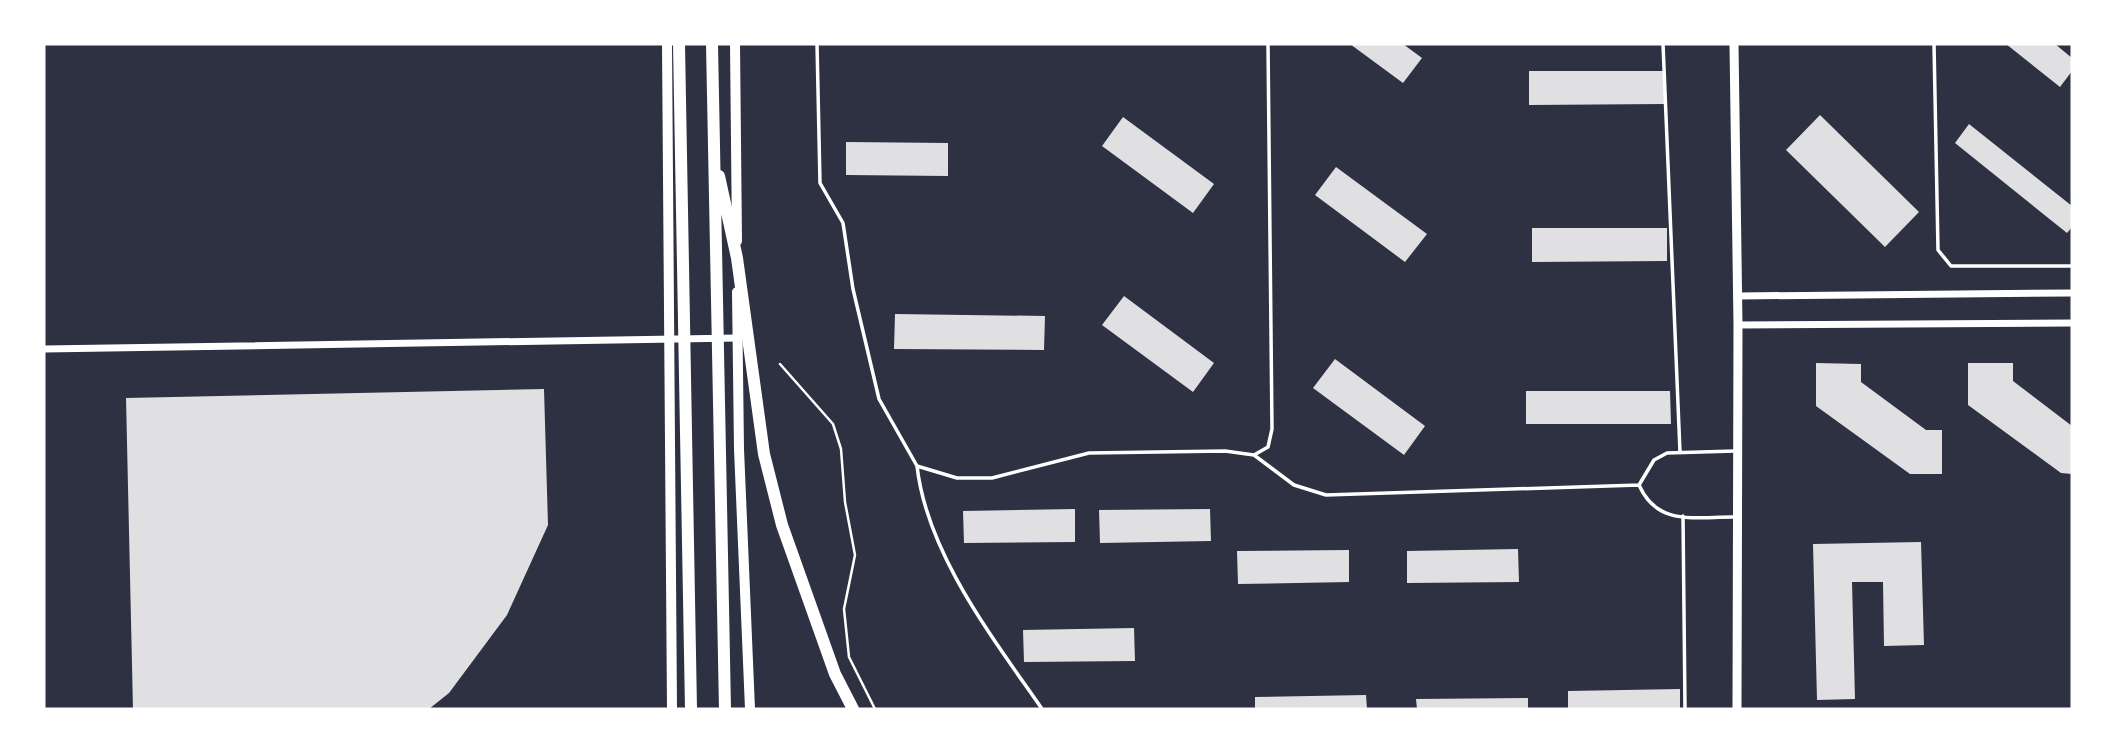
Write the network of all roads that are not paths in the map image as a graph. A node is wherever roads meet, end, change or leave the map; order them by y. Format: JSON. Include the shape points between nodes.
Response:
{"nodes":[{"id":1,"x":667,"y":44,"type":"edge"},
{"id":2,"x":679,"y":44,"type":"edge"},
{"id":3,"x":712,"y":44,"type":"edge"},
{"id":4,"x":735,"y":44,"type":"edge"},
{"id":5,"x":817,"y":44,"type":"edge"},
{"id":6,"x":1268,"y":44,"type":"edge"},
{"id":7,"x":1663,"y":44,"type":"edge"},
{"id":8,"x":1734,"y":44,"type":"edge"},
{"id":9,"x":1934,"y":44,"type":"edge"},
{"id":10,"x":713,"y":149,"type":"junction"},
{"id":11,"x":2072,"y":266,"type":"edge"},
{"id":12,"x":2072,"y":293,"type":"edge"},
{"id":13,"x":1738,"y":296,"type":"junction"},
{"id":14,"x":2072,"y":323,"type":"edge"},
{"id":15,"x":1738,"y":325,"type":"junction"},
{"id":16,"x":670,"y":337,"type":"junction"},
{"id":17,"x":737,"y":338,"type":"junction"},
{"id":18,"x":44,"y":349,"type":"edge"},
{"id":19,"x":1737,"y":451,"type":"junction"},
{"id":20,"x":1680,"y":452,"type":"junction"},
{"id":21,"x":1254,"y":455,"type":"junction"},
{"id":22,"x":917,"y":466,"type":"junction"},
{"id":23,"x":1639,"y":485,"type":"junction"},
{"id":24,"x":1683,"y":516,"type":"junction"},
{"id":25,"x":1737,"y":517,"type":"junction"},
{"id":26,"x":672,"y":709,"type":"edge"},
{"id":27,"x":691,"y":709,"type":"edge"},
{"id":28,"x":725,"y":709,"type":"edge"},
{"id":29,"x":750,"y":709,"type":"edge"},
{"id":30,"x":853,"y":709,"type":"edge"},
{"id":31,"x":1042,"y":709,"type":"edge"},
{"id":32,"x":1685,"y":709,"type":"edge"},
{"id":33,"x":1737,"y":709,"type":"edge"}],
"edges":[{"from":1,"to":16,"type":"main road"},
{"from":2,"to":27,"type":"highway"},
{"from":3,"to":10,"type":"highway"},
{"from":4,"to":17,"type":"main road"},
{"from":5,"to":22,"type":"lane","via":[[820,183],[843,223],[853,289],[879,398]]},
{"from":6,"to":21,"type":"lane","via":[[1272,429],[1268,447]]},
{"from":7,"to":20,"type":"lane"},
{"from":8,"to":13,"type":"street"},
{"from":9,"to":11,"type":"lane","via":[[1938,250],[1951,266]]},
{"from":10,"to":28,"type":"highway"},
{"from":10,"to":30,"type":"highway","via":[[737,258],[764,454],[782,525],[835,674]]},
{"from":12,"to":13,"type":"street"},
{"from":13,"to":15,"type":"street"},
{"from":14,"to":15,"type":"street"},
{"from":15,"to":19,"type":"street"},
{"from":16,"to":17,"type":"street"},
{"from":16,"to":18,"type":"street"},
{"from":16,"to":26,"type":"main road"},
{"from":17,"to":29,"type":"main road"},
{"from":19,"to":20,"type":"lane"},
{"from":19,"to":25,"type":"street"},
{"from":20,"to":23,"type":"lane","via":[[1654,460]]},
{"from":21,"to":22,"type":"lane","via":[[1225,451],[1089,453],[992,478],[957,478]]},
{"from":21,"to":23,"type":"lane","via":[[1294,485],[1326,495]]},
{"from":22,"to":31,"type":"lane","via":[[935,536],[988,631]]},
{"from":23,"to":24,"type":"lane","via":[[1656,511]]},
{"from":24,"to":25,"type":"lane"},
{"from":24,"to":32,"type":"lane"},
{"from":25,"to":33,"type":"street"}]}
